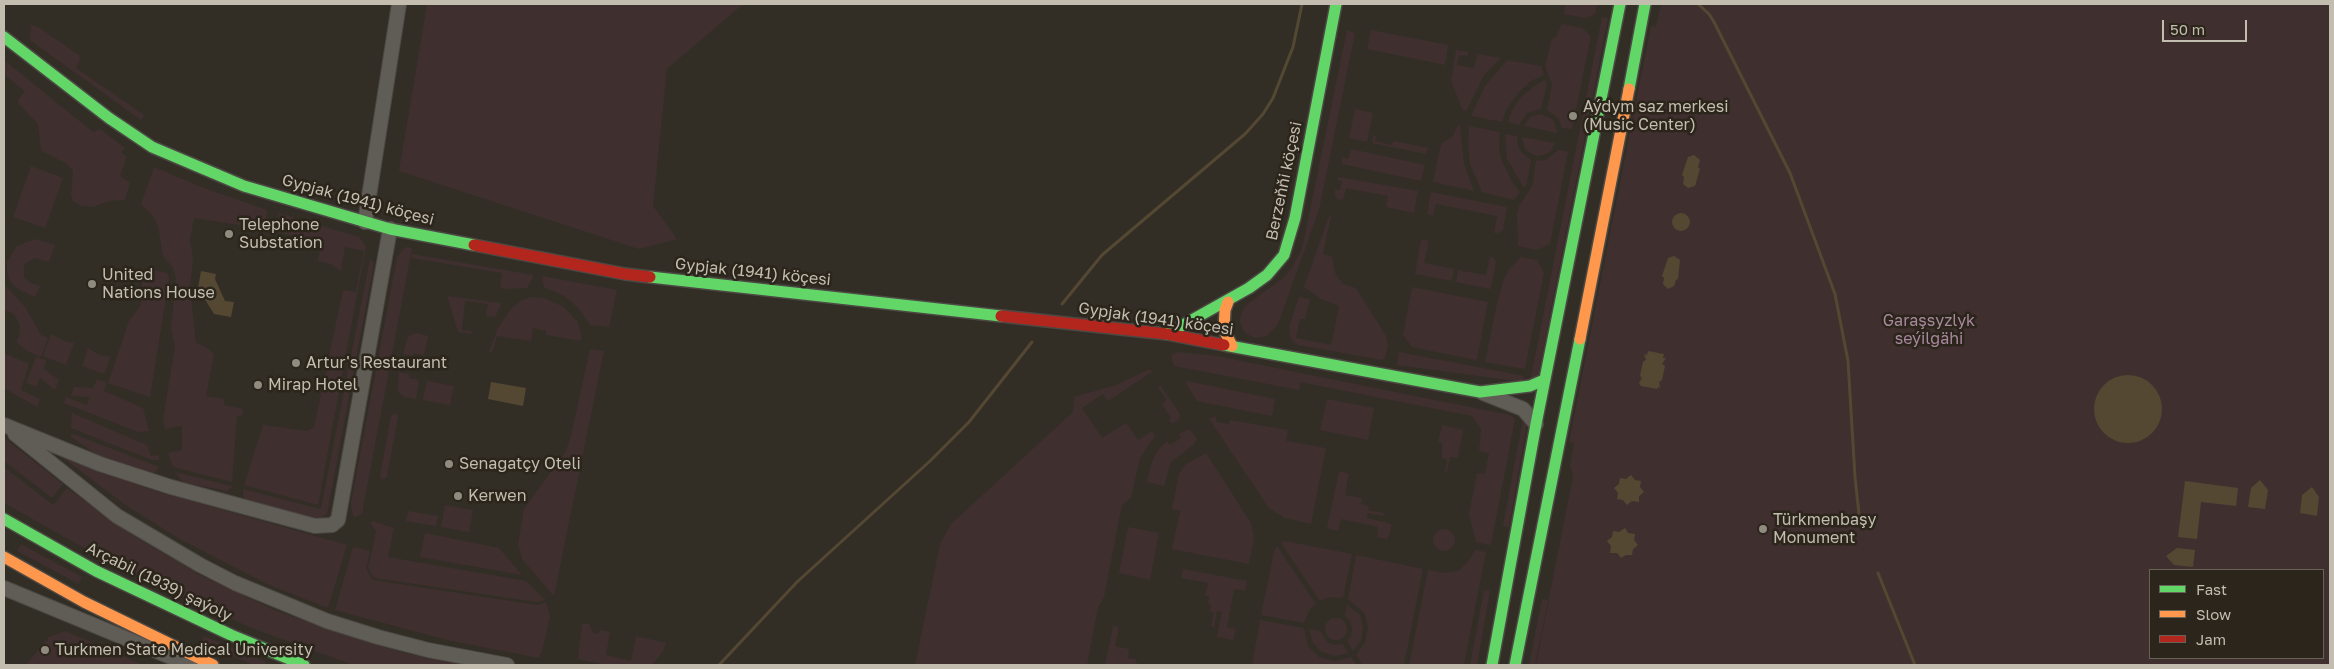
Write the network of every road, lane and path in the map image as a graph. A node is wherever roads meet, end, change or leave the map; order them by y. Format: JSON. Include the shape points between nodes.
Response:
{"nodes":[{"id":1,"x":399,"y":4,"type":"edge"},
{"id":2,"x":1336,"y":4,"type":"edge"},
{"id":3,"x":1620,"y":4,"type":"edge"},
{"id":4,"x":1645,"y":4,"type":"edge"},
{"id":5,"x":4,"y":37,"type":"edge"},
{"id":6,"x":365,"y":222,"type":"junction"},
{"id":7,"x":390,"y":229,"type":"junction"},
{"id":8,"x":1228,"y":302,"type":"junction"},
{"id":9,"x":1167,"y":334,"type":"junction"},
{"id":10,"x":1232,"y":346,"type":"junction"},
{"id":11,"x":1544,"y":380,"type":"junction"},
{"id":12,"x":1480,"y":392,"type":"junction"},
{"id":13,"x":1536,"y":424,"type":"junction"},
{"id":14,"x":4,"y":425,"type":"edge"},
{"id":15,"x":4,"y":519,"type":"edge"},
{"id":16,"x":1517,"y":529,"type":"junction"},
{"id":17,"x":1543,"y":533,"type":"junction"},
{"id":18,"x":4,"y":557,"type":"edge"},
{"id":19,"x":4,"y":588,"type":"edge"},
{"id":20,"x":190,"y":665,"type":"edge"},
{"id":21,"x":213,"y":665,"type":"edge"},
{"id":22,"x":304,"y":665,"type":"edge"},
{"id":23,"x":507,"y":665,"type":"edge"},
{"id":24,"x":1492,"y":665,"type":"edge"},
{"id":25,"x":1517,"y":665,"type":"edge"}],
"edges":[{"from":1,"to":6,"type":"street"},
{"from":2,"to":8,"type":"street","name":"Berzeňňi köçesi","via":[[1288,244],[1267,275]]},
{"from":3,"to":11,"type":"street"},
{"from":4,"to":17,"type":"street"},
{"from":5,"to":6,"type":"street","name":"Gypjak (1941) köçesi","via":[[152,147],[244,186]]},
{"from":6,"to":7,"type":"street","name":"Gypjak (1941) köçesi"},
{"from":7,"to":9,"type":"street","name":"Gypjak (1941) köçesi","via":[[625,274]]},
{"from":7,"to":14,"type":"street","via":[[338,520],[332,525],[315,526],[171,487],[100,464]]},
{"from":8,"to":9,"type":"street","name":"Berzeňňi köçesi"},
{"from":8,"to":10,"type":"street","via":[[1224,330]]},
{"from":9,"to":10,"type":"street","name":"Gypjak (1941) köçesi"},
{"from":10,"to":12,"type":"street","name":"Gypjak (1941) köçesi"},
{"from":11,"to":12,"type":"street","name":"Gypjak (1941) köçesi","via":[[1530,386]]},
{"from":11,"to":13,"type":"street"},
{"from":12,"to":13,"type":"street","via":[[1523,409]]},
{"from":13,"to":16,"type":"street"},
{"from":14,"to":23,"type":"street","via":[[117,516],[235,583],[378,637]]},
{"from":15,"to":22,"type":"street","name":"Arçabil (1939) şaýoly","via":[[96,572]]},
{"from":16,"to":17,"type":"street"},
{"from":16,"to":24,"type":"street"},
{"from":17,"to":25,"type":"street"},
{"from":18,"to":21,"type":"street","via":[[84,602]]},
{"from":19,"to":20,"type":"street"}]}
